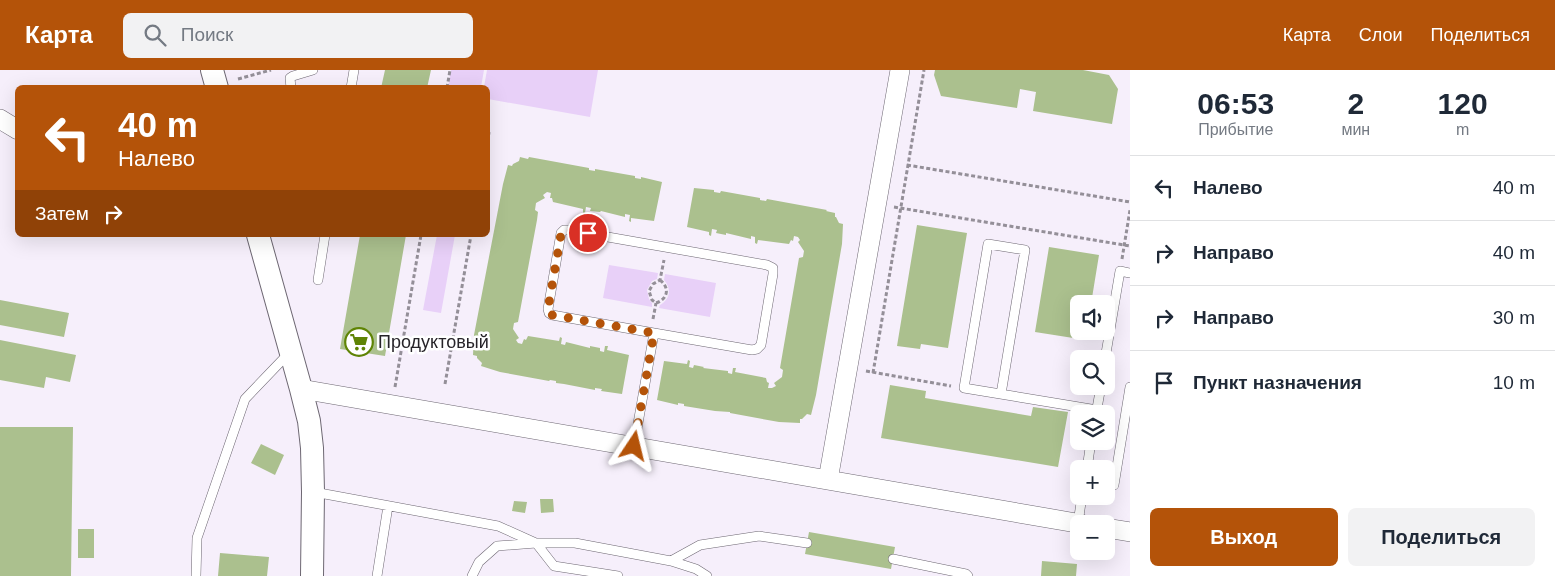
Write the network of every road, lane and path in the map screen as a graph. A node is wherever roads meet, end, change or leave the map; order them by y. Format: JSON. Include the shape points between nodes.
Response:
{"nodes":[{"id":1,"x":212,"y":70,"type":"edge"},
{"id":2,"x":271,"y":70,"type":"edge"},
{"id":3,"x":313,"y":70,"type":"edge"},
{"id":4,"x":354,"y":70,"type":"edge"},
{"id":5,"x":450,"y":70,"type":"edge"},
{"id":6,"x":900,"y":70,"type":"edge"},
{"id":7,"x":924,"y":70,"type":"edge"},
{"id":8,"x":238,"y":79,"type":"dead end"},
{"id":9,"x":216,"y":85,"type":"edge"},
{"id":10,"x":291,"y":85,"type":"edge"},
{"id":11,"x":352,"y":85,"type":"edge"},
{"id":12,"x":448,"y":85,"type":"edge"},
{"id":13,"x":0,"y":118,"type":"edge"},
{"id":14,"x":15,"y":128,"type":"edge"},
{"id":15,"x":884,"y":161,"type":"junction"},
{"id":16,"x":908,"y":165,"type":"junction"},
{"id":17,"x":1130,"y":202,"type":"edge"},
{"id":18,"x":876,"y":204,"type":"junction"},
{"id":19,"x":901,"y":208,"type":"junction"},
{"id":20,"x":1130,"y":210,"type":"edge"},
{"id":21,"x":259,"y":237,"type":"edge"},
{"id":22,"x":326,"y":237,"type":"edge"},
{"id":23,"x":421,"y":237,"type":"edge"},
{"id":24,"x":471,"y":237,"type":"edge"},
{"id":25,"x":1124,"y":245,"type":"junction"},
{"id":26,"x":1130,"y":246,"type":"edge"},
{"id":27,"x":666,"y":247,"type":"junction"},
{"id":28,"x":1120,"y":271,"type":"junction"},
{"id":29,"x":1130,"y":273,"type":"edge"},
{"id":30,"x":318,"y":280,"type":"dead end"},
{"id":31,"x":660,"y":280,"type":"junction"},
{"id":32,"x":654,"y":333,"type":"junction"},
{"id":33,"x":1107,"y":350,"type":"edge"},
{"id":34,"x":291,"y":351,"type":"junction"},
{"id":35,"x":848,"y":369,"type":"junction"},
{"id":36,"x":873,"y":373,"type":"junction"},
{"id":37,"x":445,"y":384,"type":"dead end"},
{"id":38,"x":1130,"y":387,"type":"edge"},
{"id":39,"x":964,"y":388,"type":"junction"},
{"id":40,"x":302,"y":389,"type":"junction"},
{"id":41,"x":1001,"y":394,"type":"junction"},
{"id":42,"x":392,"y":404,"type":"junction"},
{"id":43,"x":1070,"y":407,"type":"edge"},
{"id":44,"x":634,"y":446,"type":"junction"},
{"id":45,"x":1115,"y":479,"type":"edge"},
{"id":46,"x":828,"y":480,"type":"junction"},
{"id":47,"x":314,"y":492,"type":"junction"},
{"id":48,"x":388,"y":506,"type":"junction"},
{"id":49,"x":1070,"y":521,"type":"edge"},
{"id":50,"x":1115,"y":530,"type":"edge"},
{"id":51,"x":1130,"y":532,"type":"edge"},
{"id":52,"x":536,"y":543,"type":"junction"},
{"id":53,"x":807,"y":543,"type":"dead end"},
{"id":54,"x":893,"y":559,"type":"dead end"},
{"id":55,"x":671,"y":561,"type":"junction"},
{"id":56,"x":196,"y":576,"type":"edge"},
{"id":57,"x":312,"y":576,"type":"edge"},
{"id":58,"x":377,"y":576,"type":"edge"},
{"id":59,"x":472,"y":576,"type":"edge"},
{"id":60,"x":618,"y":576,"type":"edge"},
{"id":61,"x":707,"y":576,"type":"edge"},
{"id":62,"x":968,"y":576,"type":"edge"}],
"edges":[{"from":1,"to":9,"type":"street"},
{"from":2,"to":8,"type":"path"},
{"from":3,"to":10,"type":"lane","via":[[290,78]]},
{"from":4,"to":11,"type":"lane"},
{"from":5,"to":12,"type":"path"},
{"from":6,"to":15,"type":"street"},
{"from":7,"to":16,"type":"path"},
{"from":13,"to":14,"type":"street"},
{"from":15,"to":16,"type":"path"},
{"from":15,"to":18,"type":"street"},
{"from":16,"to":17,"type":"path"},
{"from":16,"to":19,"type":"path"},
{"from":18,"to":19,"type":"path"},
{"from":18,"to":35,"type":"street"},
{"from":19,"to":25,"type":"path"},
{"from":19,"to":36,"type":"path"},
{"from":20,"to":25,"type":"path"},
{"from":21,"to":34,"type":"street"},
{"from":22,"to":30,"type":"lane"},
{"from":23,"to":42,"type":"path"},
{"from":24,"to":37,"type":"path"},
{"from":25,"to":26,"type":"path"},
{"from":25,"to":28,"type":"path"},
{"from":27,"to":31,"type":"path"},
{"from":27,"to":32,"type":"lane","via":[[564,230],[548,309],[552,315]]},
{"from":27,"to":32,"type":"lane","via":[[767,264],[773,274],[761,345],[757,349]]},
{"from":28,"to":29,"type":"lane"},
{"from":28,"to":33,"type":"lane"},
{"from":31,"to":31,"type":"path","via":[[649,291],[656,303],[667,293]]},
{"from":32,"to":44,"type":"lane"},
{"from":34,"to":40,"type":"street"},
{"from":34,"to":56,"type":"lane","via":[[245,399],[197,538]]},
{"from":35,"to":36,"type":"path"},
{"from":35,"to":46,"type":"street"},
{"from":36,"to":39,"type":"path"},
{"from":38,"to":45,"type":"lane"},
{"from":39,"to":41,"type":"lane"},
{"from":39,"to":41,"type":"lane","via":[[988,244],[1025,250]]},
{"from":40,"to":42,"type":"street"},
{"from":40,"to":47,"type":"street","via":[[309,420]]},
{"from":41,"to":43,"type":"lane"},
{"from":42,"to":44,"type":"street"},
{"from":44,"to":46,"type":"street"},
{"from":46,"to":49,"type":"street"},
{"from":47,"to":48,"type":"lane"},
{"from":47,"to":57,"type":"street"},
{"from":48,"to":52,"type":"lane","via":[[498,526]]},
{"from":48,"to":58,"type":"lane"},
{"from":50,"to":51,"type":"street"},
{"from":52,"to":55,"type":"lane","via":[[575,543]]},
{"from":52,"to":59,"type":"lane","via":[[497,546],[479,562]]},
{"from":52,"to":60,"type":"lane","via":[[554,566]]},
{"from":53,"to":55,"type":"lane","via":[[759,536],[700,545]]},
{"from":54,"to":62,"type":"lane"},
{"from":55,"to":61,"type":"lane"}]}
